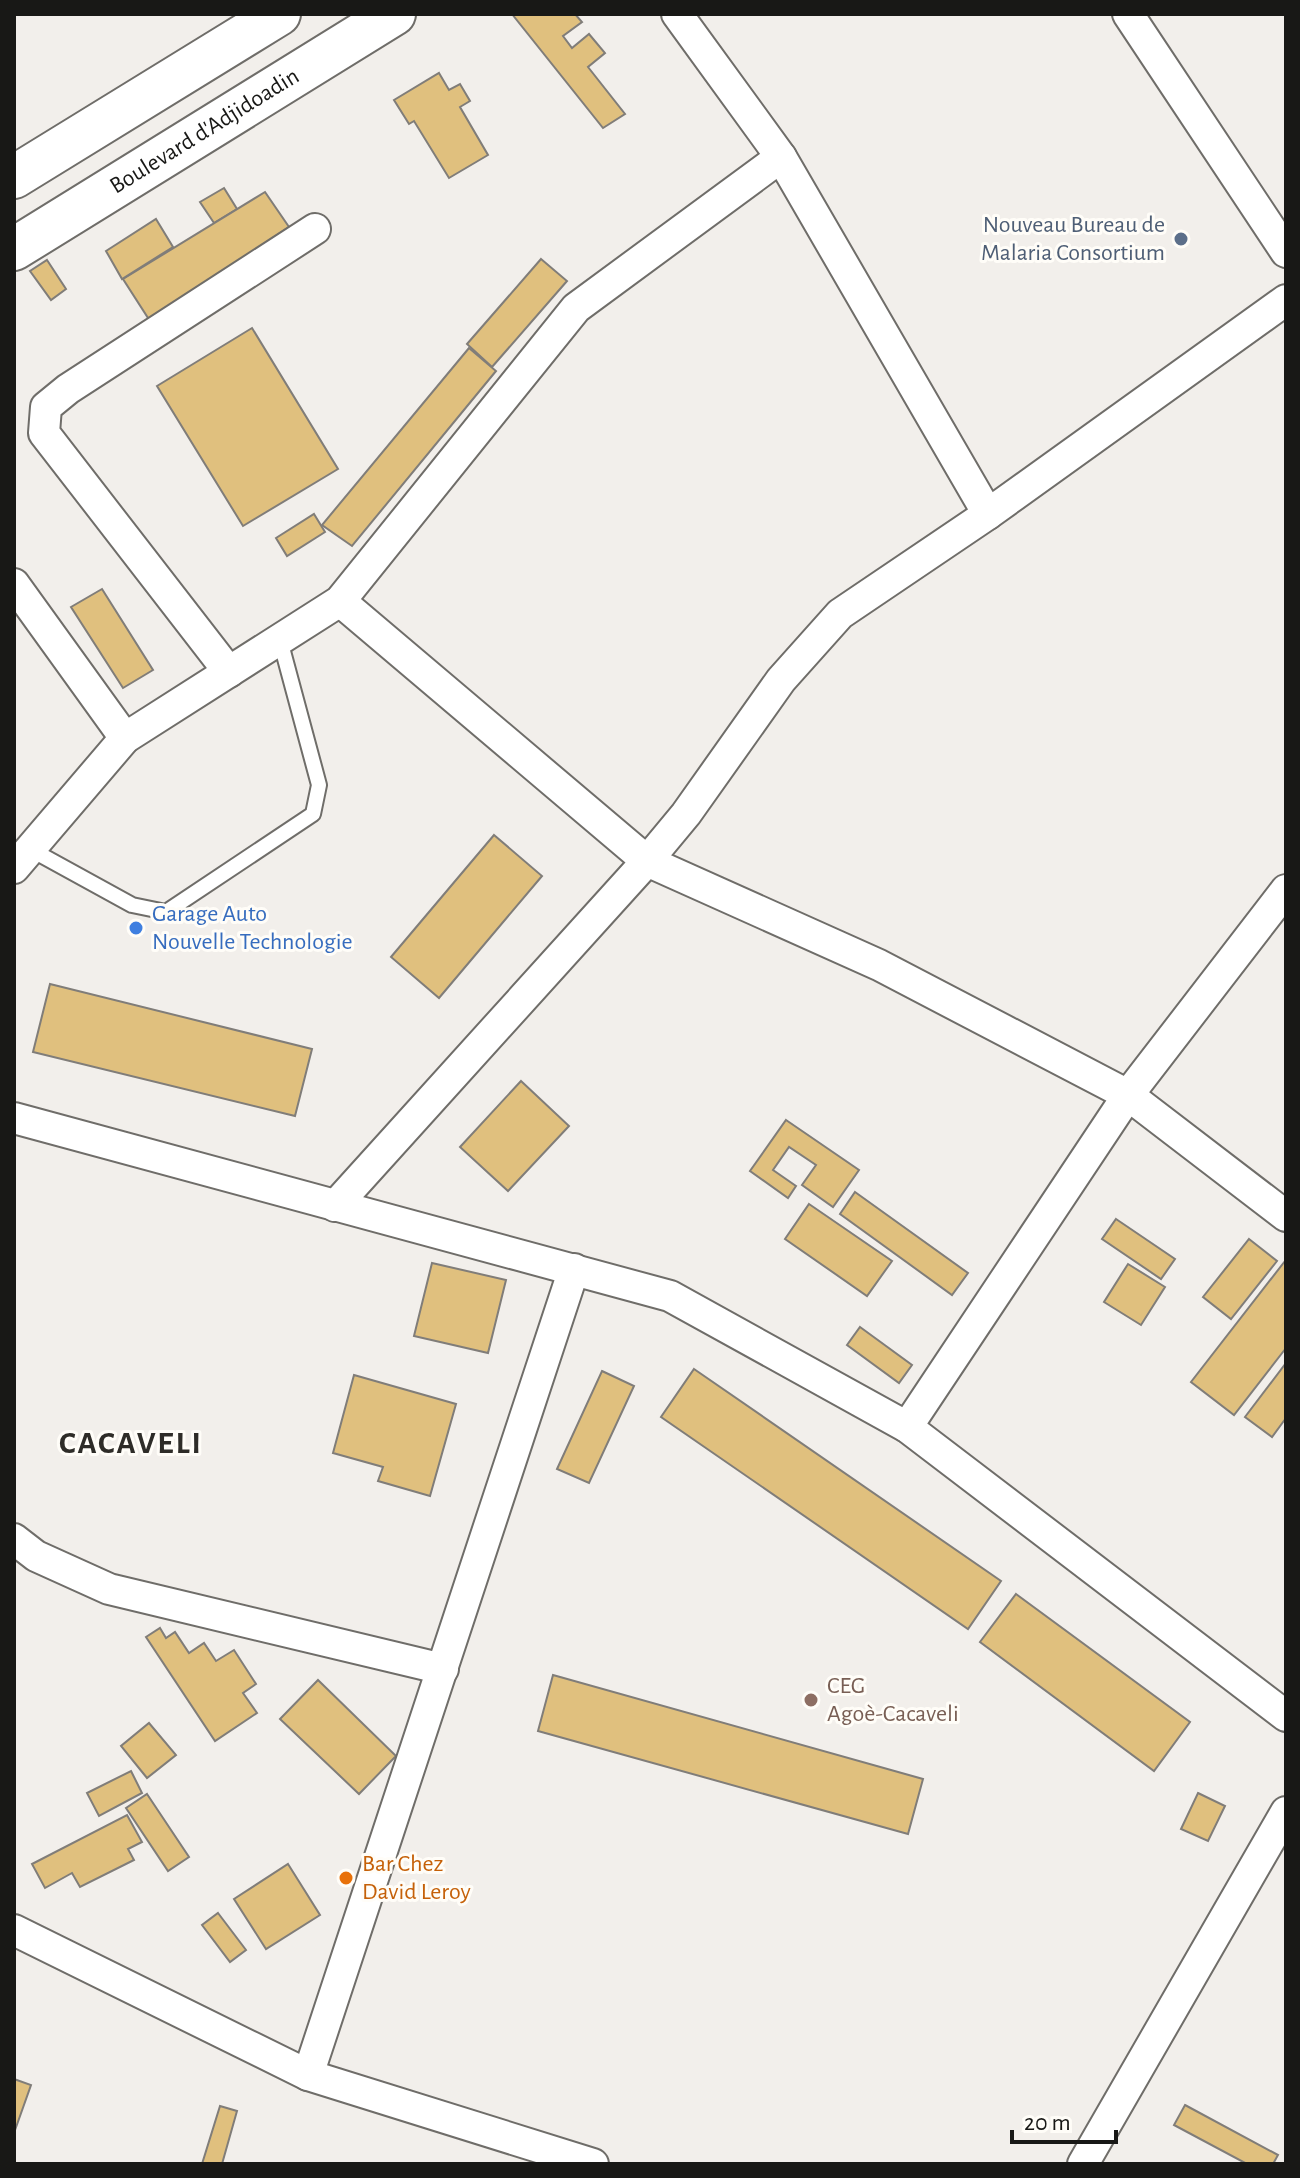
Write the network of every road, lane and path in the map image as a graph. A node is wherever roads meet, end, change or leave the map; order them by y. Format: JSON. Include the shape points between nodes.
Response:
{"nodes":[{"id":1,"x":279,"y":14,"type":"edge"},
{"id":2,"x":394,"y":14,"type":"edge"},
{"id":3,"x":677,"y":14,"type":"edge"},
{"id":4,"x":1128,"y":14,"type":"edge"},
{"id":5,"x":60,"y":149,"type":"junction"},
{"id":6,"x":781,"y":157,"type":"junction"},
{"id":7,"x":14,"y":177,"type":"edge"},
{"id":8,"x":76,"y":210,"type":"junction"},
{"id":9,"x":315,"y":229,"type":"dead end"},
{"id":10,"x":14,"y":249,"type":"edge"},
{"id":11,"x":1286,"y":252,"type":"edge"},
{"id":12,"x":1286,"y":300,"type":"edge"},
{"id":13,"x":988,"y":514,"type":"junction"},
{"id":14,"x":14,"y":584,"type":"edge"},
{"id":15,"x":340,"y":601,"type":"junction"},
{"id":16,"x":280,"y":640,"type":"junction"},
{"id":17,"x":229,"y":672,"type":"junction"},
{"id":18,"x":125,"y":738,"type":"junction"},
{"id":19,"x":22,"y":858,"type":"edge"},
{"id":20,"x":647,"y":861,"type":"junction"},
{"id":21,"x":1286,"y":890,"type":"edge"},
{"id":22,"x":1128,"y":1095,"type":"junction"},
{"id":23,"x":14,"y":1118,"type":"edge"},
{"id":24,"x":335,"y":1206,"type":"junction"},
{"id":25,"x":1286,"y":1216,"type":"edge"},
{"id":26,"x":574,"y":1269,"type":"junction"},
{"id":27,"x":907,"y":1427,"type":"junction"},
{"id":28,"x":14,"y":1539,"type":"edge"},
{"id":29,"x":443,"y":1669,"type":"junction"},
{"id":30,"x":1286,"y":1716,"type":"edge"},
{"id":31,"x":1286,"y":1812,"type":"edge"},
{"id":32,"x":14,"y":1930,"type":"edge"},
{"id":33,"x":308,"y":2075,"type":"junction"},
{"id":34,"x":593,"y":2164,"type":"edge"},
{"id":35,"x":1083,"y":2164,"type":"edge"}],
"edges":[{"from":1,"to":5,"type":"main road"},
{"from":2,"to":8,"type":"main road","name":"Boulevard d'Adjidoadin"},
{"from":3,"to":6,"type":"street"},
{"from":4,"to":11,"type":"street"},
{"from":5,"to":7,"type":"main road"},
{"from":5,"to":8,"type":"main road"},
{"from":6,"to":13,"type":"street"},
{"from":6,"to":15,"type":"street","via":[[576,308]]},
{"from":8,"to":10,"type":"main road","name":"Boulevard d'Adjidoadin"},
{"from":9,"to":17,"type":"street","via":[[46,407],[44,433]]},
{"from":12,"to":13,"type":"street"},
{"from":13,"to":20,"type":"street","via":[[840,614],[781,680]]},
{"from":14,"to":18,"type":"street"},
{"from":15,"to":16,"type":"street"},
{"from":15,"to":20,"type":"street"},
{"from":16,"to":17,"type":"street"},
{"from":16,"to":19,"type":"lane","via":[[319,785],[313,814],[166,912],[132,905]]},
{"from":17,"to":18,"type":"street"},
{"from":18,"to":19,"type":"street"},
{"from":20,"to":22,"type":"street","via":[[879,965]]},
{"from":20,"to":24,"type":"street"},
{"from":21,"to":22,"type":"street"},
{"from":22,"to":25,"type":"street"},
{"from":22,"to":27,"type":"street"},
{"from":23,"to":24,"type":"street"},
{"from":24,"to":26,"type":"street"},
{"from":26,"to":27,"type":"street","via":[[670,1296]]},
{"from":26,"to":29,"type":"street"},
{"from":27,"to":30,"type":"street"},
{"from":28,"to":29,"type":"street","via":[[36,1556],[109,1589]]},
{"from":29,"to":33,"type":"street"},
{"from":31,"to":35,"type":"street"},
{"from":32,"to":33,"type":"street"},
{"from":33,"to":34,"type":"street"}]}
